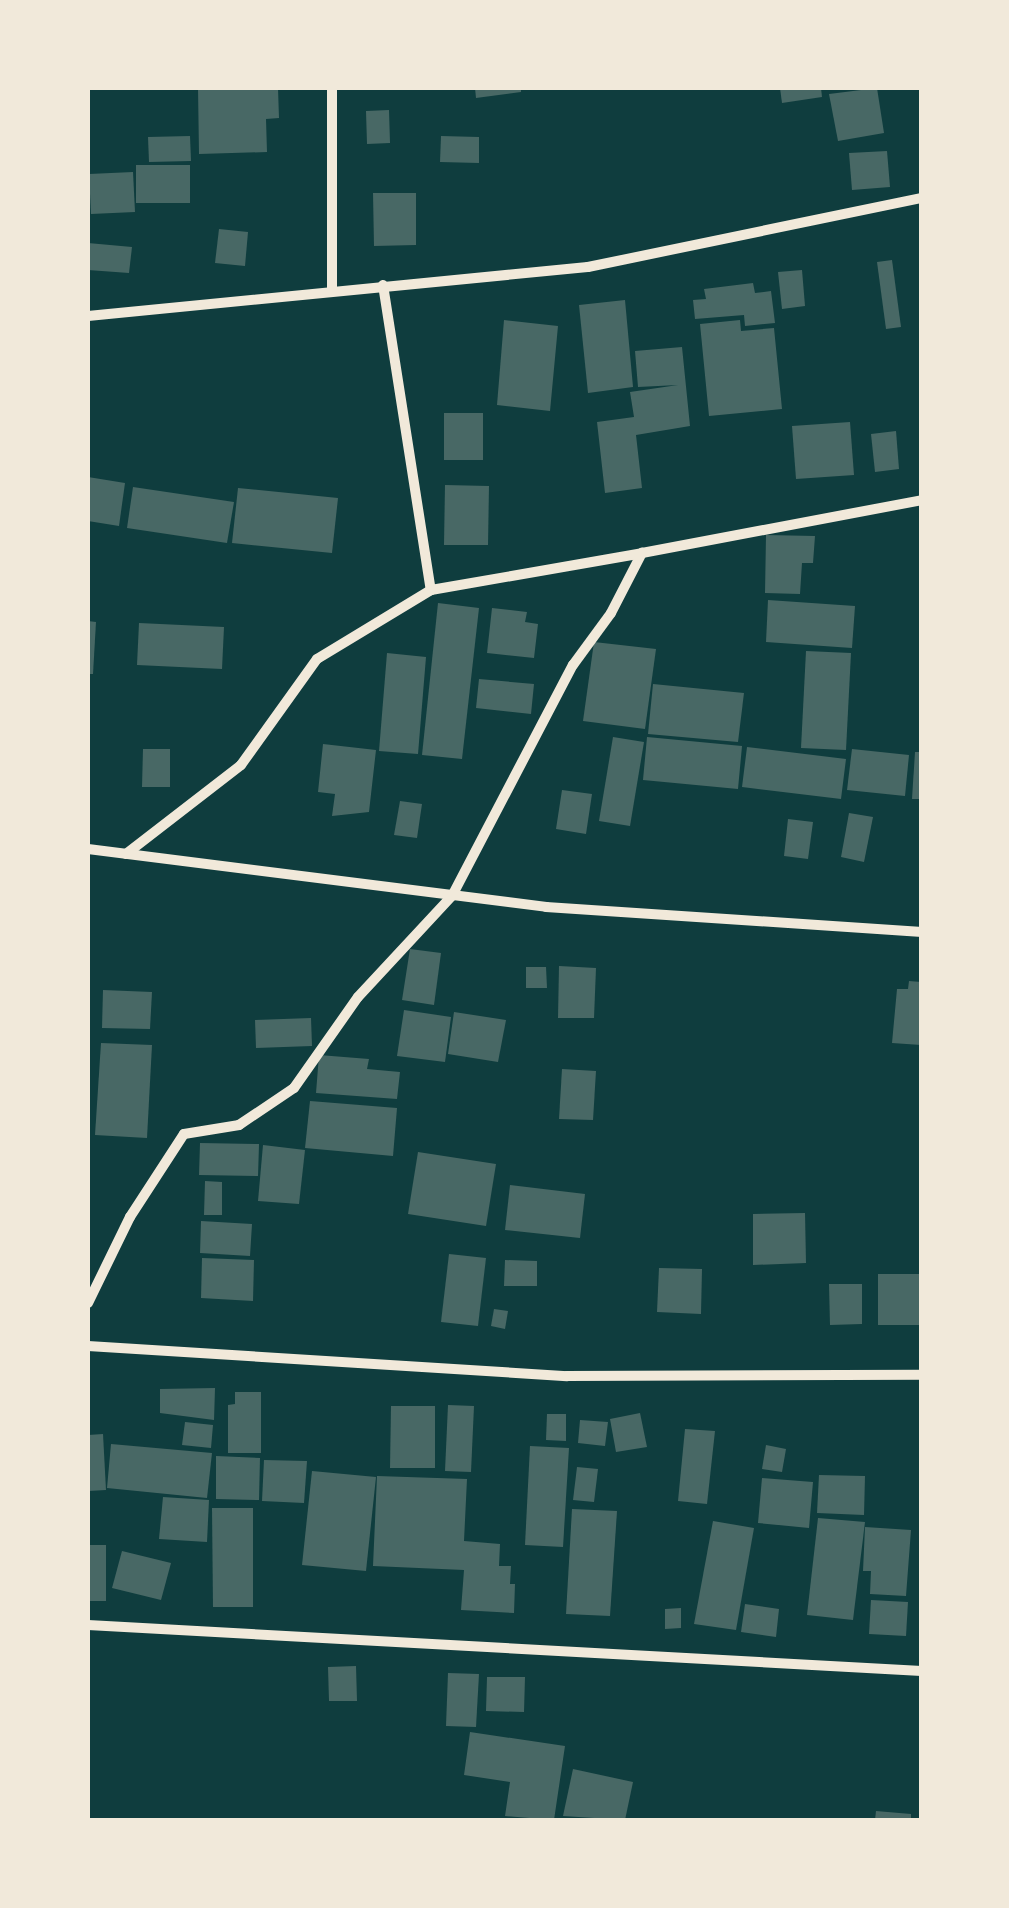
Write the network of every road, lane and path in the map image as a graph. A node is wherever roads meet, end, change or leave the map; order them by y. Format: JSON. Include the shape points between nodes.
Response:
{"nodes":[{"id":1,"x":332,"y":88,"type":"edge"},
{"id":2,"x":922,"y":198,"type":"edge"},
{"id":3,"x":383,"y":285,"type":"junction"},
{"id":4,"x":332,"y":290,"type":"junction"},
{"id":5,"x":88,"y":316,"type":"edge"},
{"id":6,"x":922,"y":500,"type":"edge"},
{"id":7,"x":642,"y":553,"type":"junction"},
{"id":8,"x":431,"y":590,"type":"junction"},
{"id":9,"x":88,"y":849,"type":"edge"},
{"id":10,"x":126,"y":854,"type":"junction"},
{"id":11,"x":452,"y":896,"type":"junction"},
{"id":12,"x":922,"y":932,"type":"edge"},
{"id":13,"x":88,"y":1303,"type":"edge"},
{"id":14,"x":88,"y":1346,"type":"edge"},
{"id":15,"x":922,"y":1375,"type":"edge"},
{"id":16,"x":88,"y":1625,"type":"edge"},
{"id":17,"x":922,"y":1671,"type":"edge"}],
"edges":[{"from":1,"to":4,"type":"street"},
{"from":2,"to":3,"type":"street","via":[[588,266]]},
{"from":3,"to":4,"type":"street"},
{"from":3,"to":8,"type":"street"},
{"from":4,"to":5,"type":"street"},
{"from":6,"to":7,"type":"street"},
{"from":7,"to":8,"type":"street"},
{"from":7,"to":11,"type":"street","via":[[611,613],[572,664]]},
{"from":8,"to":10,"type":"street","via":[[317,659],[241,764]]},
{"from":9,"to":10,"type":"street"},
{"from":10,"to":11,"type":"street"},
{"from":11,"to":12,"type":"street"},
{"from":11,"to":13,"type":"street","via":[[358,997],[294,1088],[239,1124],[184,1134],[130,1217]]},
{"from":14,"to":15,"type":"street","via":[[567,1376]]},
{"from":16,"to":17,"type":"street"}]}
